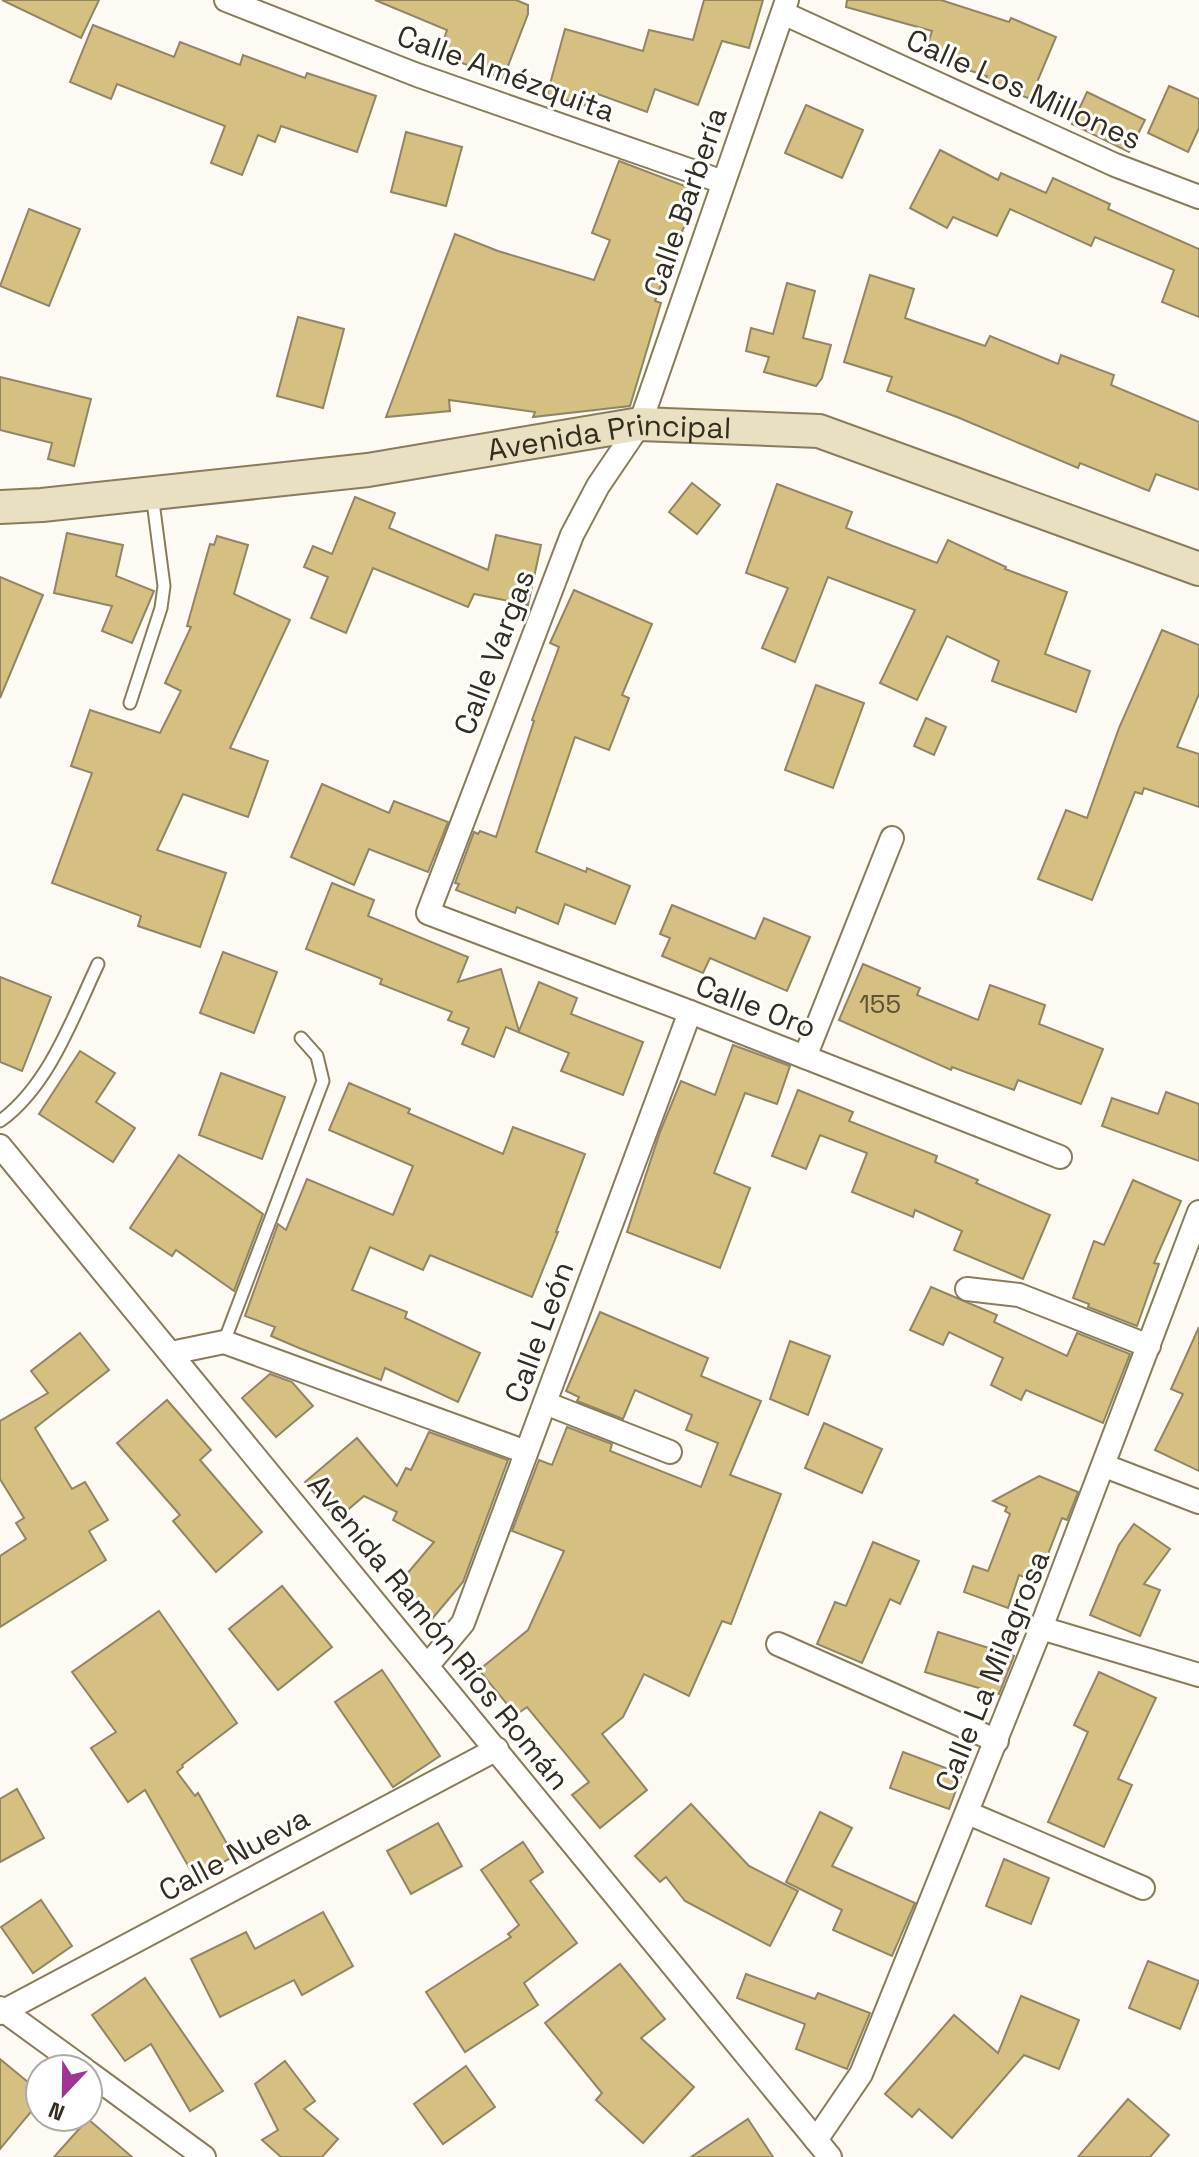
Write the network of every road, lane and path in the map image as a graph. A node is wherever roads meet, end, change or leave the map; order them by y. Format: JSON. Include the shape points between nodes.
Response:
{"nodes":[{"id":1,"x":226,"y":0,"type":"edge"},
{"id":2,"x":785,"y":6,"type":"edge"},
{"id":3,"x":723,"y":182,"type":"junction"},
{"id":4,"x":1199,"y":197,"type":"edge"},
{"id":5,"x":640,"y":424,"type":"junction"},
{"id":6,"x":152,"y":493,"type":"junction"},
{"id":7,"x":0,"y":507,"type":"edge"},
{"id":8,"x":1199,"y":569,"type":"edge"},
{"id":9,"x":130,"y":703,"type":"dead end"},
{"id":10,"x":892,"y":838,"type":"dead end"},
{"id":11,"x":428,"y":913,"type":"joint"},
{"id":12,"x":98,"y":964,"type":"dead end"},
{"id":13,"x":690,"y":1012,"type":"junction"},
{"id":14,"x":301,"y":1038,"type":"dead end"},
{"id":15,"x":805,"y":1057,"type":"junction"},
{"id":16,"x":0,"y":1121,"type":"edge"},
{"id":17,"x":1,"y":1149,"type":"edge"},
{"id":18,"x":1060,"y":1157,"type":"dead end"},
{"id":19,"x":1199,"y":1212,"type":"edge"},
{"id":20,"x":967,"y":1289,"type":"dead end"},
{"id":21,"x":224,"y":1342,"type":"junction"},
{"id":22,"x":1149,"y":1346,"type":"junction"},
{"id":23,"x":171,"y":1353,"type":"junction"},
{"id":24,"x":545,"y":1403,"type":"junction"},
{"id":25,"x":526,"y":1452,"type":"junction"},
{"id":26,"x":670,"y":1452,"type":"dead end"},
{"id":27,"x":1105,"y":1466,"type":"junction"},
{"id":28,"x":1199,"y":1502,"type":"edge"},
{"id":29,"x":1041,"y":1628,"type":"junction"},
{"id":30,"x":778,"y":1644,"type":"dead end"},
{"id":31,"x":428,"y":1665,"type":"junction"},
{"id":32,"x":1199,"y":1675,"type":"edge"},
{"id":33,"x":997,"y":1741,"type":"junction"},
{"id":34,"x":497,"y":1749,"type":"junction"},
{"id":35,"x":968,"y":1813,"type":"junction"},
{"id":36,"x":1143,"y":1888,"type":"dead end"},
{"id":37,"x":1,"y":2010,"type":"edge"},
{"id":38,"x":62,"y":2053,"type":"edge"},
{"id":39,"x":104,"y":2083,"type":"edge"},
{"id":40,"x":823,"y":2148,"type":"edge"},
{"id":41,"x":204,"y":2157,"type":"edge"}],
"edges":[{"from":1,"to":3,"type":"street","name":"Calle Amézquita","via":[[417,75]]},
{"from":2,"to":3,"type":"street","name":"Calle Barbería"},
{"from":2,"to":4,"type":"street","name":"Calle Los Millones","via":[[1115,165]]},
{"from":3,"to":5,"type":"street","name":"Calle Barbería"},
{"from":5,"to":6,"type":"street","name":"Avenida Principal","via":[[368,470]]},
{"from":5,"to":8,"type":"street","name":"Avenida Principal","via":[[819,431]]},
{"from":5,"to":11,"type":"street","name":"Calle Vargas","via":[[572,535]]},
{"from":6,"to":7,"type":"street","name":"Avenida Principal"},
{"from":6,"to":9,"type":"lane","via":[[164,586]]},
{"from":10,"to":15,"type":"street"},
{"from":11,"to":13,"type":"street","name":"Calle Oro"},
{"from":12,"to":16,"type":"lane","via":[[50,1061],[29,1093]]},
{"from":13,"to":15,"type":"street","name":"Calle Oro"},
{"from":13,"to":24,"type":"street","name":"Calle León"},
{"from":14,"to":21,"type":"lane","via":[[317,1056],[323,1081]]},
{"from":15,"to":18,"type":"street","name":"Calle Oro"},
{"from":17,"to":23,"type":"street","name":"Avenida Ramón Ríos Román"},
{"from":19,"to":22,"type":"street","name":"Calle La Milagrosa"},
{"from":20,"to":22,"type":"street","via":[[1019,1295]]},
{"from":21,"to":23,"type":"street"},
{"from":21,"to":25,"type":"street"},
{"from":22,"to":27,"type":"street","name":"Calle La Milagrosa"},
{"from":23,"to":31,"type":"street","name":"Avenida Ramón Ríos Román"},
{"from":24,"to":25,"type":"street","name":"Calle León"},
{"from":24,"to":26,"type":"street"},
{"from":25,"to":31,"type":"street","name":"Calle León","via":[[463,1623]]},
{"from":27,"to":28,"type":"street"},
{"from":27,"to":29,"type":"street","name":"Calle La Milagrosa"},
{"from":29,"to":32,"type":"street"},
{"from":29,"to":33,"type":"street","name":"Calle La Milagrosa"},
{"from":30,"to":33,"type":"street"},
{"from":31,"to":34,"type":"street","name":"Avenida Ramón Ríos Román"},
{"from":33,"to":35,"type":"street","name":"Calle La Milagrosa"},
{"from":34,"to":37,"type":"street","name":"Calle Nueva"},
{"from":34,"to":40,"type":"street","name":"Avenida Ramón Ríos Román"},
{"from":35,"to":36,"type":"street"},
{"from":35,"to":40,"type":"street","name":"Calle La Milagrosa","via":[[861,2074]]},
{"from":37,"to":38,"type":"street"},
{"from":39,"to":41,"type":"street"}]}
